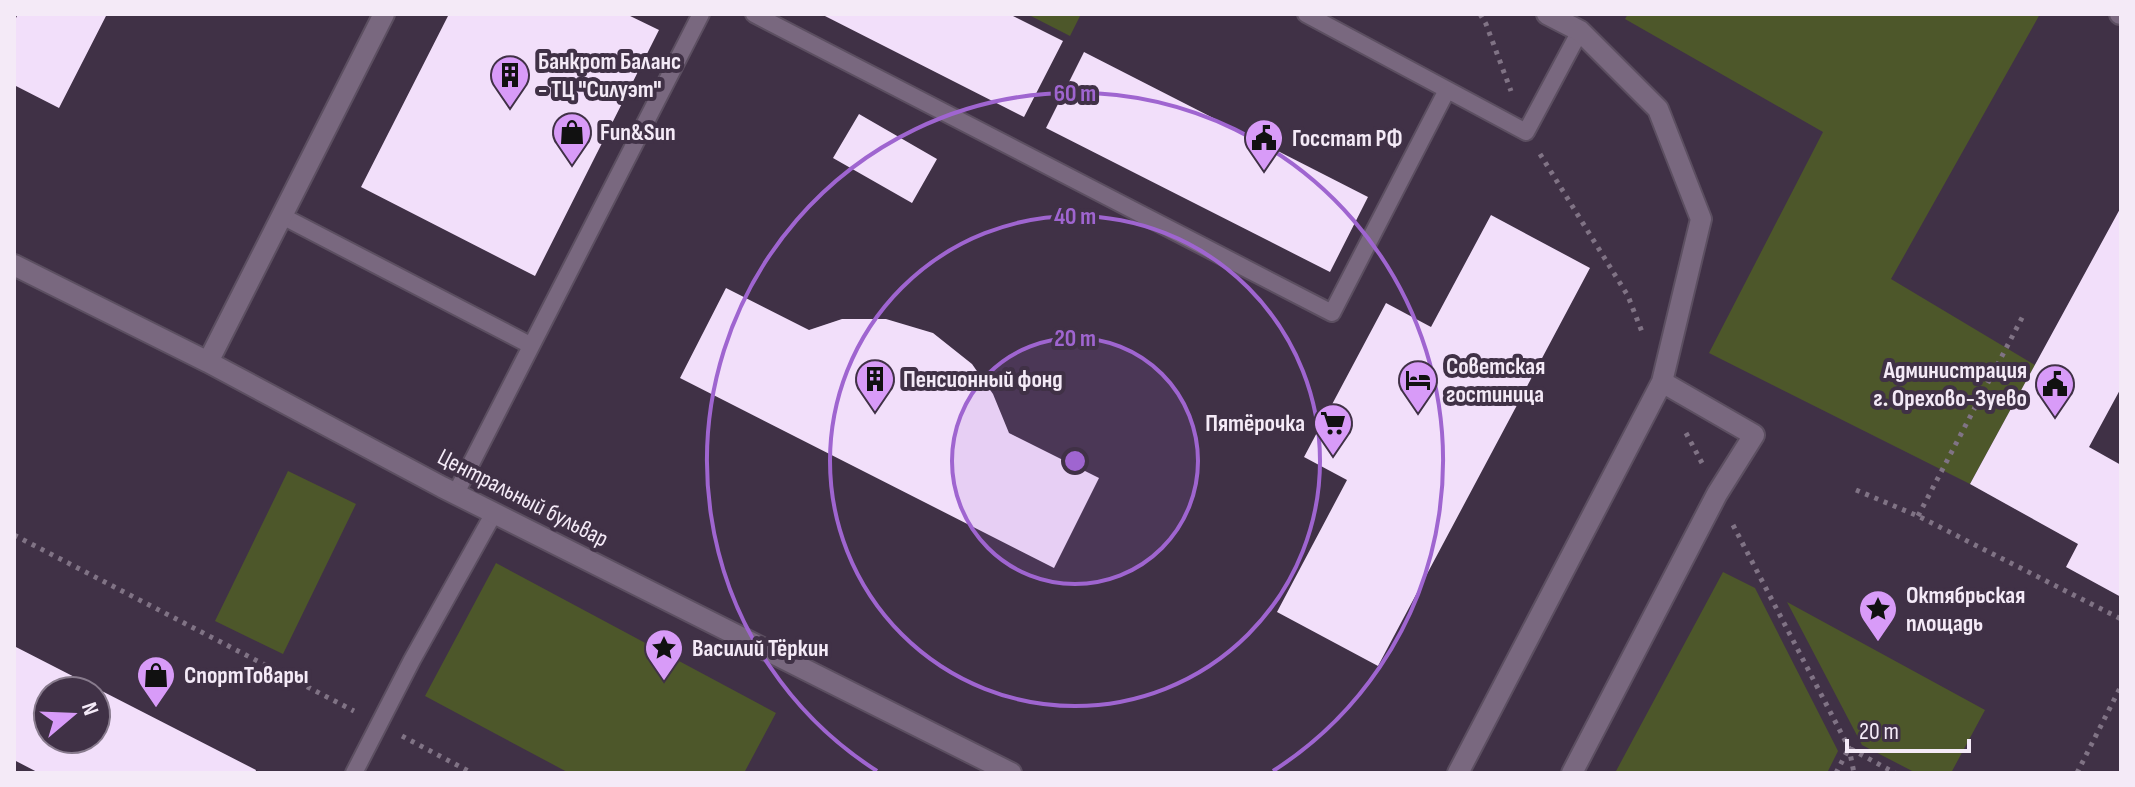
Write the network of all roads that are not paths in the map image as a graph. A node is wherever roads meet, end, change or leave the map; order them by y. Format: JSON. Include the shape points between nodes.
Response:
{"nodes":[{"id":1,"x":384,"y":14,"type":"edge"},
{"id":2,"x":701,"y":14,"type":"edge"},
{"id":3,"x":754,"y":14,"type":"edge"},
{"id":4,"x":1306,"y":14,"type":"edge"},
{"id":5,"x":1547,"y":14,"type":"edge"},
{"id":6,"x":1584,"y":22,"type":"edge"},
{"id":7,"x":1447,"y":90,"type":"junction"},
{"id":8,"x":282,"y":216,"type":"junction"},
{"id":9,"x":14,"y":265,"type":"edge"},
{"id":10,"x":530,"y":345,"type":"junction"},
{"id":11,"x":208,"y":362,"type":"junction"},
{"id":12,"x":1662,"y":382,"type":"junction"},
{"id":13,"x":456,"y":493,"type":"junction"},
{"id":14,"x":494,"y":513,"type":"junction"},
{"id":15,"x":354,"y":773,"type":"edge"},
{"id":16,"x":1011,"y":773,"type":"edge"},
{"id":17,"x":1458,"y":773,"type":"edge"},
{"id":18,"x":1572,"y":773,"type":"edge"}],
"edges":[{"from":1,"to":8,"type":"street"},
{"from":2,"to":10,"type":"lane"},
{"from":3,"to":7,"type":"lane","via":[[1332,313]]},
{"from":4,"to":7,"type":"lane"},
{"from":5,"to":6,"type":"street"},
{"from":6,"to":7,"type":"lane","via":[[1526,132]]},
{"from":6,"to":12,"type":"street","via":[[1658,109],[1701,219]]},
{"from":8,"to":10,"type":"lane"},
{"from":8,"to":11,"type":"street"},
{"from":9,"to":11,"type":"street","name":"Центральный бульвар"},
{"from":10,"to":13,"type":"lane"},
{"from":11,"to":13,"type":"street","name":"Центральный бульвар"},
{"from":12,"to":17,"type":"street"},
{"from":12,"to":18,"type":"street","via":[[1754,435],[1717,494]]},
{"from":13,"to":14,"type":"street","name":"Центральный бульвар"},
{"from":14,"to":15,"type":"lane"},
{"from":14,"to":16,"type":"street","name":"Центральный бульвар"}]}
